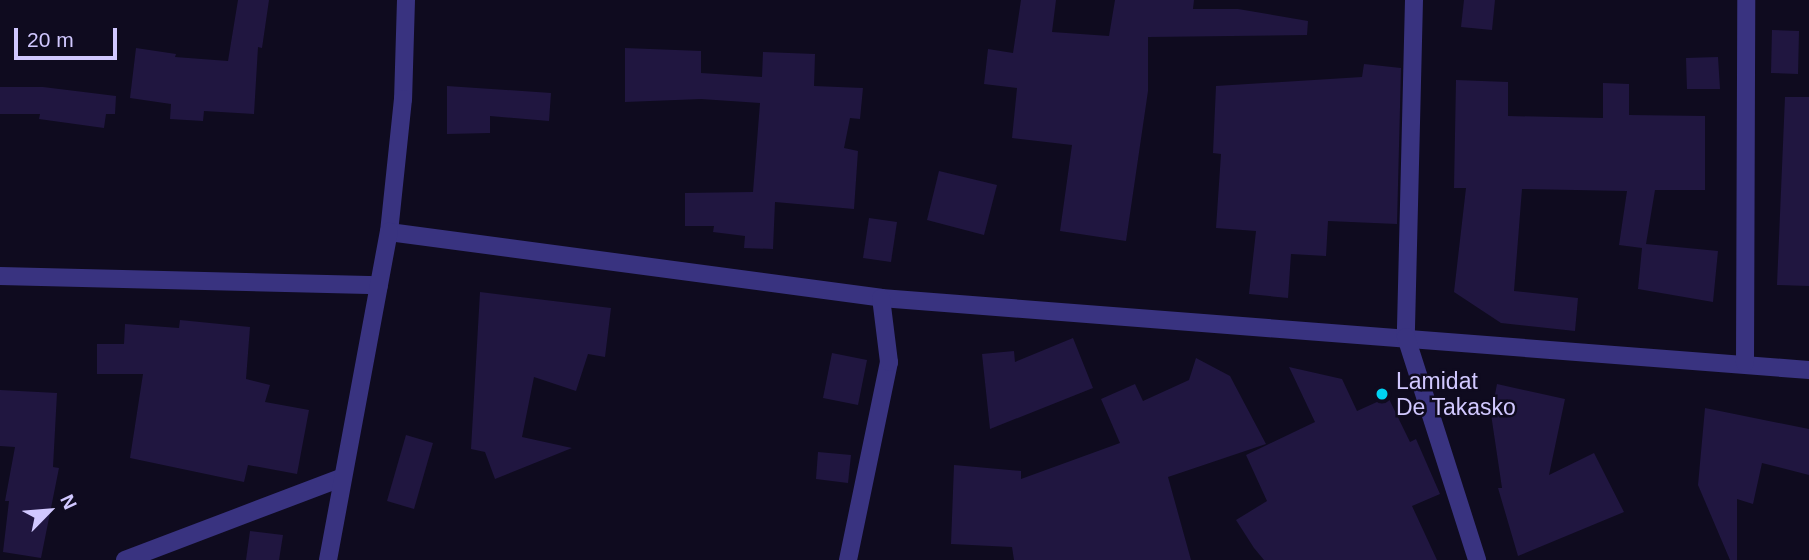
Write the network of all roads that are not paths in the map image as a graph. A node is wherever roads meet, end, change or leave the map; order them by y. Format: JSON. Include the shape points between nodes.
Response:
{"nodes":[{"id":1,"x":407,"y":0,"type":"edge"},
{"id":2,"x":1414,"y":0,"type":"edge"},
{"id":3,"x":1746,"y":0,"type":"edge"},
{"id":4,"x":389,"y":232,"type":"junction"},
{"id":5,"x":0,"y":276,"type":"edge"},
{"id":6,"x":379,"y":285,"type":"junction"},
{"id":7,"x":881,"y":298,"type":"junction"},
{"id":8,"x":1406,"y":337,"type":"junction"},
{"id":9,"x":1745,"y":363,"type":"junction"},
{"id":10,"x":1809,"y":370,"type":"edge"},
{"id":11,"x":344,"y":477,"type":"junction"},
{"id":12,"x":125,"y":560,"type":"edge"},
{"id":13,"x":328,"y":560,"type":"edge"},
{"id":14,"x":848,"y":560,"type":"edge"},
{"id":15,"x":1477,"y":560,"type":"edge"}],
"edges":[{"from":1,"to":4,"type":"street","via":[[404,99]]},
{"from":2,"to":8,"type":"street"},
{"from":3,"to":9,"type":"street"},
{"from":4,"to":6,"type":"street"},
{"from":4,"to":7,"type":"street"},
{"from":5,"to":6,"type":"street"},
{"from":6,"to":11,"type":"street"},
{"from":7,"to":8,"type":"street"},
{"from":7,"to":14,"type":"street","via":[[889,362]]},
{"from":8,"to":9,"type":"street"},
{"from":8,"to":15,"type":"street"},
{"from":9,"to":10,"type":"street"},
{"from":11,"to":12,"type":"street"},
{"from":11,"to":13,"type":"street"}]}
